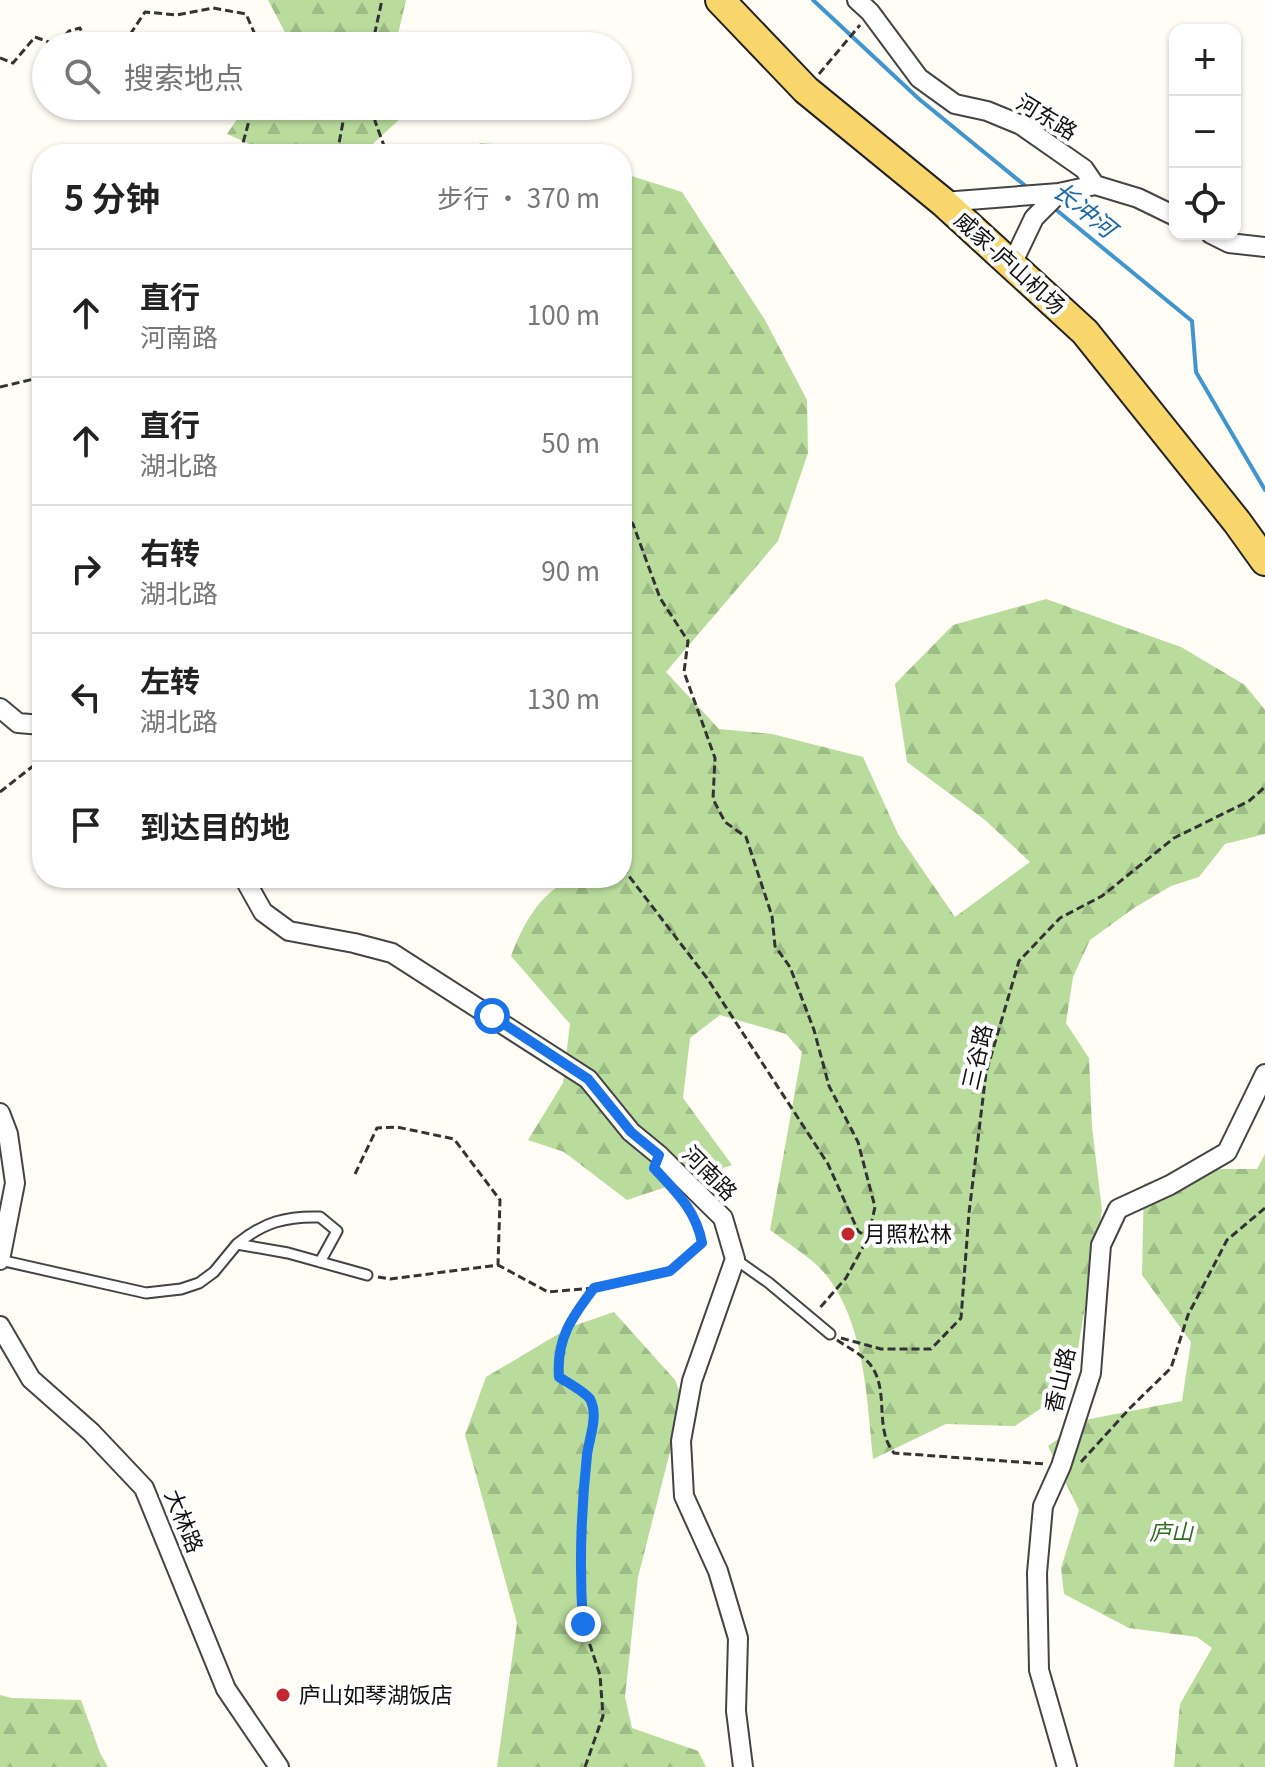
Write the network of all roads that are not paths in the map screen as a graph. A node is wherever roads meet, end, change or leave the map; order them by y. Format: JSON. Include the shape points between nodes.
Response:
{"nodes":[{"id":1,"x":720,"y":0,"type":"edge"},
{"id":2,"x":864,"y":6,"type":"edge"},
{"id":3,"x":1095,"y":185,"type":"junction"},
{"id":4,"x":1059,"y":193,"type":"junction"},
{"id":5,"x":943,"y":202,"type":"junction"},
{"id":6,"x":1169,"y":213,"type":"edge"},
{"id":7,"x":1223,"y":240,"type":"edge"},
{"id":8,"x":1263,"y":245,"type":"edge"},
{"id":9,"x":1012,"y":264,"type":"junction"},
{"id":10,"x":1265,"y":561,"type":"edge"},
{"id":11,"x":0,"y":708,"type":"edge"},
{"id":12,"x":32,"y":724,"type":"edge"},
{"id":13,"x":250,"y":888,"type":"edge"},
{"id":14,"x":1265,"y":1074,"type":"edge"},
{"id":15,"x":0,"y":1113,"type":"edge"},
{"id":16,"x":237,"y":1244,"type":"junction"},
{"id":17,"x":735,"y":1259,"type":"junction"},
{"id":18,"x":0,"y":1260,"type":"edge"},
{"id":19,"x":320,"y":1262,"type":"junction"},
{"id":20,"x":367,"y":1275,"type":"road end"},
{"id":21,"x":0,"y":1326,"type":"edge"},
{"id":22,"x":830,"y":1334,"type":"road end"},
{"id":23,"x":279,"y":1767,"type":"edge"},
{"id":24,"x":743,"y":1767,"type":"edge"},
{"id":25,"x":1067,"y":1767,"type":"edge"}],
"edges":[{"from":1,"to":5,"type":"main road","name":"威家-庐山机场","via":[[806,90]]},
{"from":2,"to":3,"type":"street","name":"河东路","via":[[919,78],[955,104],[1021,125],[1084,169]]},
{"from":3,"to":4,"type":"street"},
{"from":3,"to":6,"type":"street"},
{"from":4,"to":5,"type":"street"},
{"from":4,"to":9,"type":"street","via":[[1034,218]]},
{"from":5,"to":9,"type":"main road","name":"威家-庐山机场"},
{"from":7,"to":8,"type":"street"},
{"from":9,"to":10,"type":"main road","name":"威家-庐山机场","via":[[1085,332]]},
{"from":11,"to":12,"type":"street","via":[[18,723]]},
{"from":13,"to":17,"type":"street","name":"河南路","via":[[263,912],[289,931],[392,953],[588,1079],[631,1132],[723,1218]]},
{"from":14,"to":25,"type":"street","name":"香山路","via":[[1227,1152],[1118,1209],[1101,1245],[1091,1373],[1043,1506],[1037,1573],[1039,1670]]},
{"from":15,"to":18,"type":"street","via":[[15,1183]]},
{"from":16,"to":18,"type":"lane","via":[[199,1283],[146,1293]]},
{"from":16,"to":19,"type":"lane"},
{"from":16,"to":19,"type":"lane","via":[[254,1230],[291,1216],[320,1217],[337,1231]]},
{"from":17,"to":22,"type":"lane"},
{"from":17,"to":24,"type":"street","via":[[692,1381],[681,1441],[684,1496],[718,1571],[738,1638],[736,1711]]},
{"from":19,"to":20,"type":"lane"},
{"from":21,"to":23,"type":"street","name":"大林路","via":[[31,1379],[144,1488],[226,1689]]}]}
